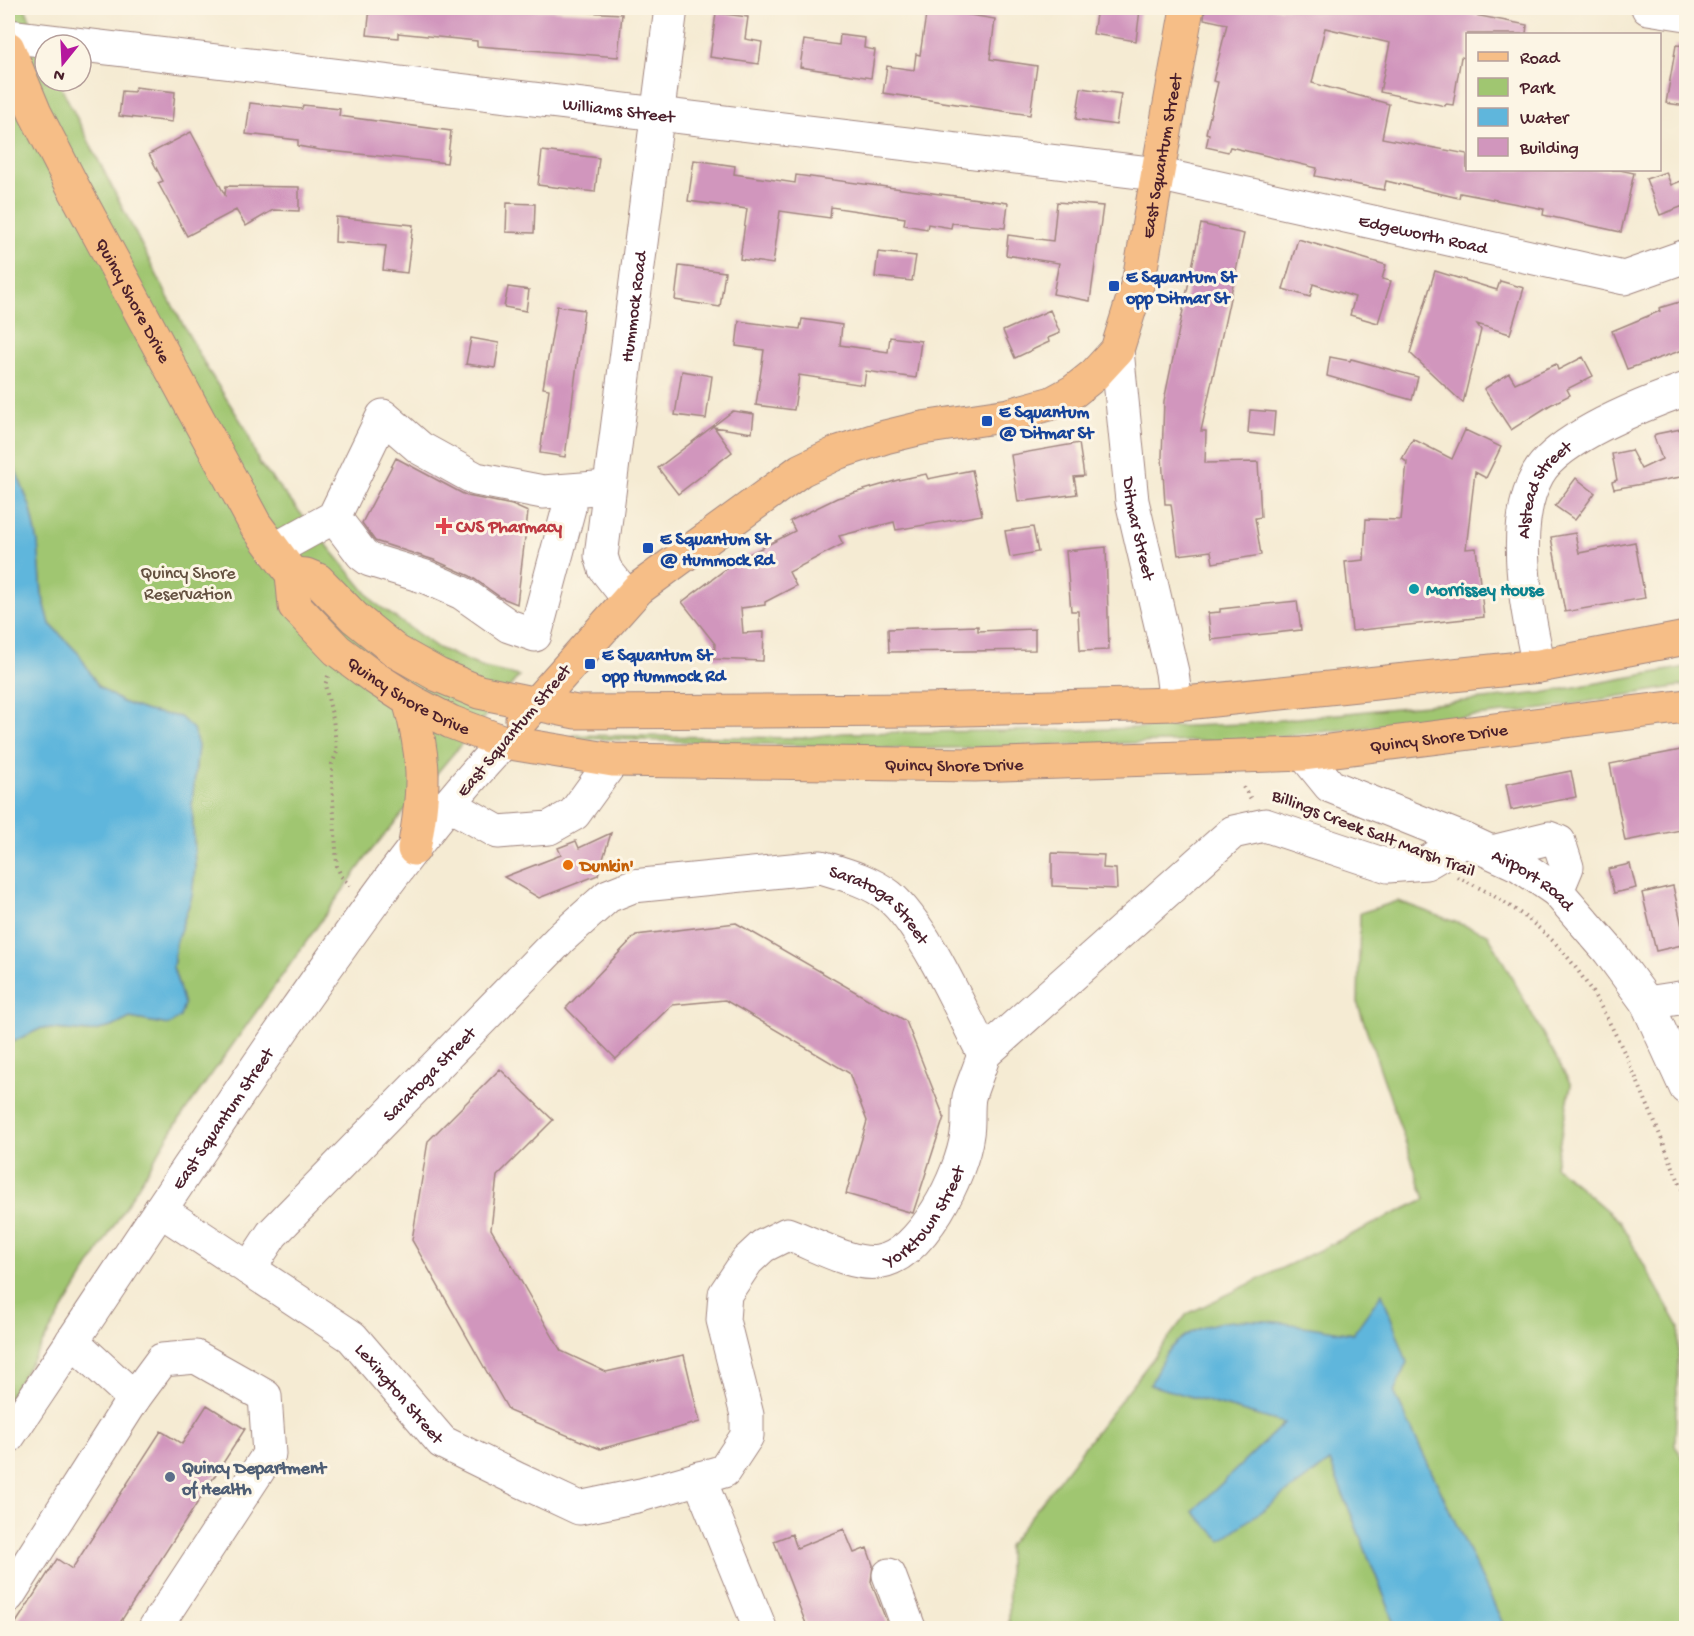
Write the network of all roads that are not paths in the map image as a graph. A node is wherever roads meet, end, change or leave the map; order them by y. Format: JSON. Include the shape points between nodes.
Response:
{"nodes":[{"id":1,"x":671,"y":8,"type":"edge"},
{"id":2,"x":1187,"y":8,"type":"edge"},
{"id":3,"x":1648,"y":8,"type":"edge"},
{"id":4,"x":1686,"y":14,"type":"edge"},
{"id":5,"x":8,"y":36,"type":"edge"},
{"id":6,"x":8,"y":48,"type":"edge"},
{"id":7,"x":656,"y":115,"type":"junction"},
{"id":8,"x":1157,"y":174,"type":"junction"},
{"id":9,"x":1686,"y":256,"type":"edge"},
{"id":10,"x":1117,"y":350,"type":"junction"},
{"id":11,"x":1686,"y":389,"type":"edge"},
{"id":12,"x":609,"y":487,"type":"junction"},
{"id":13,"x":556,"y":500,"type":"junction"},
{"id":14,"x":334,"y":517,"type":"junction"},
{"id":15,"x":604,"y":528,"type":"junction"},
{"id":16,"x":283,"y":562,"type":"junction"},
{"id":17,"x":628,"y":598,"type":"junction"},
{"id":18,"x":1686,"y":638,"type":"edge"},
{"id":19,"x":1539,"y":666,"type":"junction"},
{"id":20,"x":409,"y":700,"type":"junction"},
{"id":21,"x":532,"y":704,"type":"junction"},
{"id":22,"x":1176,"y":704,"type":"junction"},
{"id":23,"x":1686,"y":706,"type":"edge"},
{"id":24,"x":504,"y":742,"type":"junction"},
{"id":25,"x":1304,"y":754,"type":"junction"},
{"id":26,"x":613,"y":760,"type":"junction"},
{"id":27,"x":450,"y":805,"type":"junction"},
{"id":28,"x":1478,"y":846,"type":"junction"},
{"id":29,"x":414,"y":849,"type":"junction"},
{"id":30,"x":1686,"y":997,"type":"edge"},
{"id":31,"x":1647,"y":1003,"type":"junction"},
{"id":32,"x":984,"y":1054,"type":"junction"},
{"id":33,"x":1686,"y":1088,"type":"edge"},
{"id":34,"x":160,"y":1210,"type":"junction"},
{"id":35,"x":249,"y":1269,"type":"junction"},
{"id":36,"x":72,"y":1341,"type":"junction"},
{"id":37,"x":134,"y":1398,"type":"junction"},
{"id":38,"x":8,"y":1437,"type":"edge"},
{"id":39,"x":699,"y":1478,"type":"junction"},
{"id":40,"x":889,"y":1575,"type":"dead end"},
{"id":41,"x":8,"y":1596,"type":"edge"},
{"id":42,"x":155,"y":1629,"type":"edge"},
{"id":43,"x":760,"y":1629,"type":"edge"},
{"id":44,"x":909,"y":1629,"type":"edge"}],
"edges":[{"from":1,"to":7,"type":"street","name":"Hummock Road"},
{"from":2,"to":8,"type":"main road","name":"East Squantum Street"},
{"from":3,"to":4,"type":"street"},
{"from":5,"to":7,"type":"street","name":"Williams Street"},
{"from":6,"to":16,"type":"main road","name":"Quincy Shore Drive","via":[[35,113],[82,203],[255,524]]},
{"from":7,"to":8,"type":"street","name":"Williams Street"},
{"from":7,"to":12,"type":"street","name":"Hummock Road"},
{"from":8,"to":9,"type":"street","name":"Edgeworth Road","via":[[1624,278]]},
{"from":8,"to":10,"type":"main road","name":"East Squantum Street","via":[[1139,279]]},
{"from":10,"to":17,"type":"main road","name":"East Squantum Street","via":[[1094,375],[1052,404],[885,437],[801,470]]},
{"from":10,"to":22,"type":"street","name":"Ditmar Street","via":[[1132,501]]},
{"from":11,"to":19,"type":"street","name":"Alstead Street","via":[[1622,415],[1566,446],[1539,472],[1524,506],[1523,558],[1530,627]]},
{"from":12,"to":13,"type":"street"},
{"from":12,"to":15,"type":"street","name":"Hummock Road"},
{"from":13,"to":14,"type":"street","via":[[476,479],[420,448],[383,416]]},
{"from":13,"to":14,"type":"street","via":[[535,635],[509,626],[462,593],[370,560]]},
{"from":13,"to":15,"type":"street"},
{"from":14,"to":16,"type":"street"},
{"from":15,"to":17,"type":"street","name":"Hummock Road","via":[[601,556]]},
{"from":16,"to":20,"type":"main road","name":"Quincy Shore Drive","via":[[295,606],[337,650]]},
{"from":16,"to":21,"type":"main road","name":"Quincy Shore Drive","via":[[318,580],[355,618],[397,652],[479,692]]},
{"from":17,"to":21,"type":"main road","name":"East Squantum Street"},
{"from":18,"to":19,"type":"main road","name":"Quincy Shore Drive"},
{"from":19,"to":22,"type":"main road","name":"Quincy Shore Drive"},
{"from":20,"to":24,"type":"main road","name":"Quincy Shore Drive"},
{"from":20,"to":29,"type":"main road","via":[[423,761],[422,804]]},
{"from":21,"to":22,"type":"main road","name":"Quincy Shore Drive","via":[[576,712]]},
{"from":21,"to":24,"type":"main road","name":"East Squantum Street"},
{"from":23,"to":25,"type":"main road","name":"Quincy Shore Drive"},
{"from":24,"to":26,"type":"main road","name":"Quincy Shore Drive"},
{"from":24,"to":27,"type":"street","name":"East Squantum Street"},
{"from":25,"to":26,"type":"main road","name":"Quincy Shore Drive","via":[[975,765]]},
{"from":25,"to":28,"type":"street","name":"Airport Road","via":[[1330,786]]},
{"from":26,"to":27,"type":"street","via":[[574,814],[549,828],[498,832]]},
{"from":27,"to":29,"type":"street","name":"East Squantum Street"},
{"from":28,"to":31,"type":"street","name":"Airport Road","via":[[1519,865],[1557,891]]},
{"from":28,"to":32,"type":"street","via":[[1426,863],[1388,866],[1265,825],[1233,832]]},
{"from":29,"to":34,"type":"street","name":"East Squantum Street","via":[[250,1075]]},
{"from":30,"to":31,"type":"street"},
{"from":31,"to":33,"type":"street","name":"Airport Road"},
{"from":32,"to":35,"type":"street","name":"Saratoga Street","via":[[912,920],[888,895],[850,875],[821,867],[633,886],[608,896],[561,938],[272,1234]]},
{"from":32,"to":39,"type":"street","name":"Yorktown Street","via":[[969,1099],[967,1135],[953,1179],[924,1230],[902,1254],[877,1262],[844,1257],[787,1234],[763,1246],[747,1261],[725,1294],[723,1320],[747,1415],[747,1436],[724,1472]]},
{"from":34,"to":35,"type":"street","name":"Lexington Street"},
{"from":34,"to":36,"type":"street","name":"East Squantum Street"},
{"from":35,"to":39,"type":"street","name":"Lexington Street","via":[[352,1337],[442,1442],[579,1508]]},
{"from":36,"to":37,"type":"street"},
{"from":36,"to":38,"type":"street","name":"East Squantum Street"},
{"from":37,"to":41,"type":"street"},
{"from":37,"to":42,"type":"street","via":[[162,1360],[196,1357],[265,1396],[269,1454]]},
{"from":39,"to":43,"type":"street"},
{"from":40,"to":44,"type":"street"}]}
